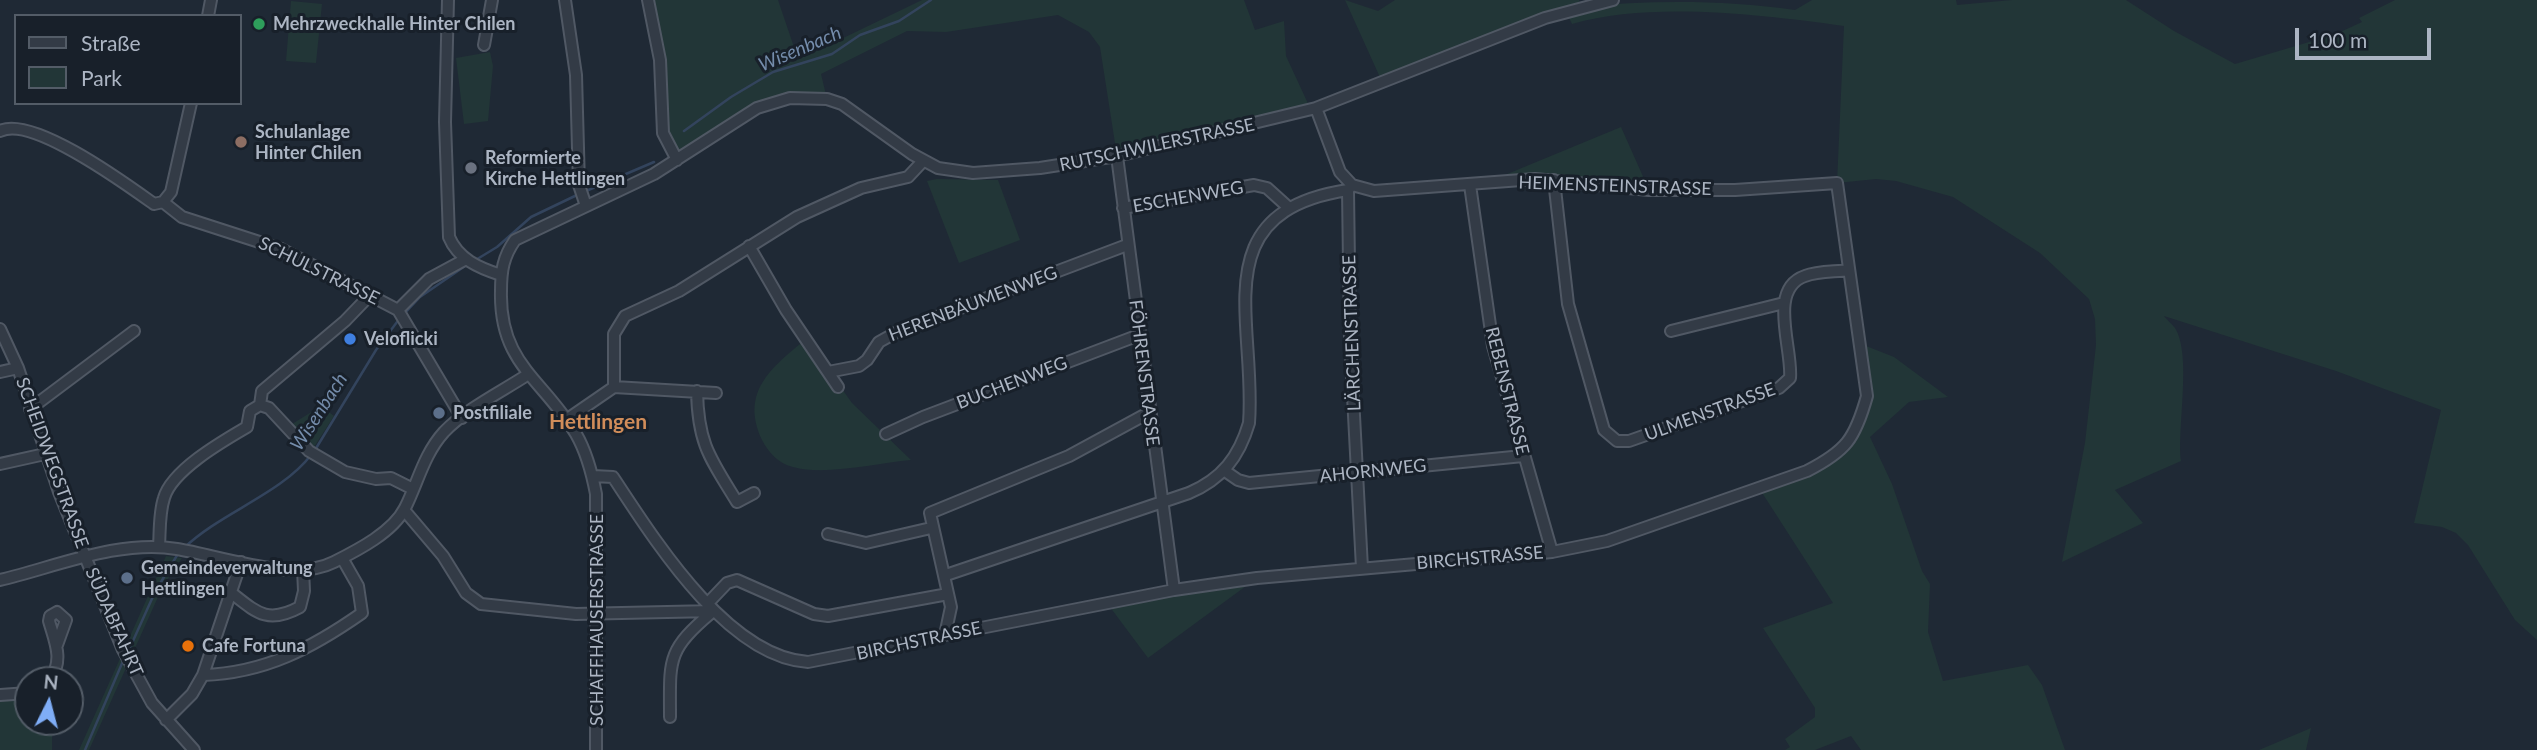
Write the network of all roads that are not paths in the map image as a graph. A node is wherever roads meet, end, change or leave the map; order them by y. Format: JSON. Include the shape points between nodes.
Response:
{"nodes":[{"id":1,"x":448,"y":0,"type":"edge"},
{"id":2,"x":492,"y":0,"type":"edge"},
{"id":3,"x":565,"y":0,"type":"edge"},
{"id":4,"x":648,"y":0,"type":"edge"},
{"id":5,"x":1613,"y":0,"type":"edge"},
{"id":6,"x":485,"y":45,"type":"dead end"},
{"id":7,"x":191,"y":105,"type":"edge"},
{"id":8,"x":1316,"y":108,"type":"junction"},
{"id":9,"x":0,"y":131,"type":"edge"},
{"id":10,"x":1117,"y":156,"type":"junction"},
{"id":11,"x":677,"y":160,"type":"junction"},
{"id":12,"x":923,"y":161,"type":"junction"},
{"id":13,"x":1554,"y":180,"type":"junction"},
{"id":14,"x":1837,"y":183,"type":"joint"},
{"id":15,"x":1470,"y":185,"type":"junction"},
{"id":16,"x":1350,"y":188,"type":"junction"},
{"id":17,"x":583,"y":198,"type":"junction"},
{"id":18,"x":163,"y":202,"type":"junction"},
{"id":19,"x":1288,"y":207,"type":"junction"},
{"id":20,"x":1123,"y":208,"type":"junction"},
{"id":21,"x":1127,"y":245,"type":"junction"},
{"id":22,"x":749,"y":246,"type":"junction"},
{"id":23,"x":469,"y":261,"type":"junction"},
{"id":24,"x":1849,"y":270,"type":"junction"},
{"id":25,"x":501,"y":275,"type":"junction"},
{"id":26,"x":370,"y":295,"type":"junction"},
{"id":27,"x":1784,"y":303,"type":"junction"},
{"id":28,"x":400,"y":315,"type":"junction"},
{"id":29,"x":0,"y":329,"type":"edge"},
{"id":30,"x":134,"y":331,"type":"dead end"},
{"id":31,"x":1671,"y":331,"type":"dead end"},
{"id":32,"x":1139,"y":335,"type":"junction"},
{"id":33,"x":18,"y":368,"type":"junction"},
{"id":34,"x":0,"y":372,"type":"edge"},
{"id":35,"x":828,"y":372,"type":"junction"},
{"id":36,"x":527,"y":375,"type":"junction"},
{"id":37,"x":614,"y":387,"type":"junction"},
{"id":38,"x":838,"y":387,"type":"dead end"},
{"id":39,"x":697,"y":391,"type":"junction"},
{"id":40,"x":716,"y":393,"type":"dead end"},
{"id":41,"x":260,"y":405,"type":"junction"},
{"id":42,"x":30,"y":409,"type":"junction"},
{"id":43,"x":1150,"y":412,"type":"junction"},
{"id":44,"x":462,"y":418,"type":"junction"},
{"id":45,"x":566,"y":420,"type":"junction"},
{"id":46,"x":886,"y":434,"type":"dead end"},
{"id":47,"x":45,"y":454,"type":"junction"},
{"id":48,"x":1523,"y":456,"type":"junction"},
{"id":49,"x":0,"y":464,"type":"edge"},
{"id":50,"x":1225,"y":471,"type":"junction"},
{"id":51,"x":1357,"y":473,"type":"junction"},
{"id":52,"x":593,"y":476,"type":"junction"},
{"id":53,"x":413,"y":489,"type":"junction"},
{"id":54,"x":754,"y":493,"type":"dead end"},
{"id":55,"x":1161,"y":503,"type":"junction"},
{"id":56,"x":404,"y":510,"type":"junction"},
{"id":57,"x":931,"y":528,"type":"junction"},
{"id":58,"x":828,"y":534,"type":"dead end"},
{"id":59,"x":159,"y":547,"type":"junction"},
{"id":60,"x":1552,"y":552,"type":"junction"},
{"id":61,"x":342,"y":558,"type":"junction"},
{"id":62,"x":86,"y":559,"type":"junction"},
{"id":63,"x":240,"y":562,"type":"junction"},
{"id":64,"x":1362,"y":568,"type":"junction"},
{"id":65,"x":303,"y":569,"type":"junction"},
{"id":66,"x":946,"y":575,"type":"junction"},
{"id":67,"x":0,"y":580,"type":"edge"},
{"id":68,"x":1174,"y":590,"type":"junction"},
{"id":69,"x":229,"y":591,"type":"junction"},
{"id":70,"x":948,"y":594,"type":"junction"},
{"id":71,"x":710,"y":607,"type":"junction"},
{"id":72,"x":597,"y":612,"type":"junction"},
{"id":73,"x":945,"y":635,"type":"junction"},
{"id":74,"x":57,"y":645,"type":"dead end"},
{"id":75,"x":57,"y":666,"type":"edge"},
{"id":76,"x":203,"y":675,"type":"junction"},
{"id":77,"x":670,"y":717,"type":"dead end"},
{"id":78,"x":166,"y":720,"type":"junction"},
{"id":79,"x":194,"y":750,"type":"edge"},
{"id":80,"x":596,"y":750,"type":"edge"}],
"edges":[{"from":1,"to":23,"type":"street","via":[[447,225],[454,249]]},
{"from":2,"to":6,"type":"street"},
{"from":3,"to":17,"type":"street","via":[[576,75]]},
{"from":4,"to":11,"type":"street","via":[[660,60],[663,133]]},
{"from":5,"to":8,"type":"street","name":"RUTSCHWILERSTRASSE","via":[[1545,18]]},
{"from":7,"to":18,"type":"street","via":[[171,192]]},
{"from":8,"to":10,"type":"street","name":"RUTSCHWILERSTRASSE"},
{"from":8,"to":16,"type":"street"},
{"from":9,"to":18,"type":"street","name":"SCHULSTRASSE","via":[[12,127],[32,132],[78,154],[154,204]]},
{"from":10,"to":12,"type":"street","name":"RUTSCHWILERSTRASSE","via":[[972,173],[953,172]]},
{"from":10,"to":20,"type":"street","name":"FÖHRENSTRASSE"},
{"from":11,"to":12,"type":"street","name":"RUTSCHWILERSTRASSE","via":[[757,108],[808,97],[856,111]]},
{"from":11,"to":17,"type":"street","name":"SCHAFFHAUSERSTRASSE"},
{"from":12,"to":22,"type":"street","via":[[908,177],[828,201]]},
{"from":13,"to":14,"type":"street","name":"HEIMENSTEINSTRASSE","via":[[1648,190]]},
{"from":13,"to":15,"type":"street","name":"HEIMENSTEINSTRASSE"},
{"from":13,"to":27,"type":"street","name":"ULMENSTRASSE","via":[[1568,304],[1604,430],[1617,441],[1629,442],[1779,388],[1790,379]]},
{"from":14,"to":24,"type":"street","name":"BIRCHSTRASSE"},
{"from":15,"to":16,"type":"street","name":"HEIMENSTEINSTRASSE","via":[[1374,191]]},
{"from":15,"to":48,"type":"street","name":"REBENSTRASSE","via":[[1493,346]]},
{"from":16,"to":19,"type":"street"},
{"from":16,"to":51,"type":"street","name":"LÄRCHENSTRASSE","via":[[1350,339]]},
{"from":17,"to":25,"type":"street","name":"SCHAFFHAUSERSTRASSE","via":[[515,240],[504,256]]},
{"from":18,"to":26,"type":"street","name":"SCHULSTRASSE","via":[[182,217],[281,250]]},
{"from":19,"to":20,"type":"street","name":"ESCHENWEG","via":[[1267,188],[1254,185]]},
{"from":19,"to":50,"type":"street","via":[[1251,253],[1244,284],[1249,423],[1245,439]]},
{"from":20,"to":21,"type":"street","name":"FÖHRENSTRASSE"},
{"from":21,"to":32,"type":"street","name":"FÖHRENSTRASSE"},
{"from":21,"to":35,"type":"street","name":"HERENBÄUMENWEG","via":[[897,332],[878,342],[859,366]]},
{"from":22,"to":35,"type":"street"},
{"from":22,"to":37,"type":"street","via":[[679,291],[620,321],[614,334]]},
{"from":23,"to":25,"type":"street"},
{"from":23,"to":28,"type":"street","via":[[429,279]]},
{"from":24,"to":27,"type":"street","via":[[1804,276],[1788,288]]},
{"from":24,"to":60,"type":"street","name":"BIRCHSTRASSE","via":[[1867,396],[1858,429],[1834,457],[1807,471],[1617,537]]},
{"from":25,"to":36,"type":"street","name":"SCHAFFHAUSERSTRASSE","via":[[503,328]]},
{"from":26,"to":28,"type":"street","name":"SCHULSTRASSE"},
{"from":26,"to":41,"type":"street","via":[[262,391]]},
{"from":27,"to":31,"type":"street"},
{"from":28,"to":44,"type":"street"},
{"from":29,"to":33,"type":"street","name":"SCHEIDWEGSTRASSE"},
{"from":30,"to":42,"type":"street"},
{"from":32,"to":43,"type":"street","name":"FÖHRENSTRASSE"},
{"from":32,"to":46,"type":"street","name":"BUCHENWEG"},
{"from":33,"to":34,"type":"street"},
{"from":33,"to":42,"type":"street","name":"SCHEIDWEGSTRASSE"},
{"from":35,"to":38,"type":"street"},
{"from":36,"to":44,"type":"street"},
{"from":36,"to":45,"type":"street","name":"SCHAFFHAUSERSTRASSE"},
{"from":37,"to":39,"type":"street"},
{"from":37,"to":45,"type":"street"},
{"from":39,"to":40,"type":"street"},
{"from":39,"to":54,"type":"street","via":[[698,424],[707,453],[737,502]]},
{"from":41,"to":53,"type":"street","via":[[269,408],[313,454],[345,472],[391,478]]},
{"from":41,"to":59,"type":"street","via":[[250,411],[247,427],[215,446],[168,488]]},
{"from":42,"to":47,"type":"street","name":"SCHEIDWEGSTRASSE"},
{"from":43,"to":55,"type":"street","name":"FÖHRENSTRASSE"},
{"from":43,"to":57,"type":"street","via":[[1069,456],[930,513]]},
{"from":44,"to":53,"type":"street","via":[[440,438]]},
{"from":45,"to":52,"type":"street","name":"SCHAFFHAUSERSTRASSE"},
{"from":47,"to":49,"type":"street"},
{"from":47,"to":62,"type":"street","name":"SCHEIDWEGSTRASSE"},
{"from":48,"to":51,"type":"street","name":"AHORNWEG"},
{"from":48,"to":60,"type":"street","name":"REBENSTRASSE"},
{"from":50,"to":51,"type":"street","name":"AHORNWEG","via":[[1250,483]]},
{"from":50,"to":55,"type":"street","via":[[1201,488]]},
{"from":51,"to":64,"type":"street","name":"LÄRCHENSTRASSE"},
{"from":52,"to":71,"type":"street","name":"BIRCHSTRASSE","via":[[614,477],[665,556]]},
{"from":52,"to":72,"type":"street","name":"SCHAFFHAUSERSTRASSE","via":[[598,518]]},
{"from":53,"to":56,"type":"street"},
{"from":55,"to":66,"type":"street"},
{"from":55,"to":68,"type":"street","name":"FÖHRENSTRASSE"},
{"from":56,"to":61,"type":"street","via":[[389,527]]},
{"from":56,"to":72,"type":"street","via":[[443,556],[466,593],[481,604]]},
{"from":57,"to":58,"type":"street","via":[[866,543]]},
{"from":57,"to":66,"type":"street"},
{"from":59,"to":62,"type":"street"},
{"from":59,"to":63,"type":"street"},
{"from":60,"to":64,"type":"street","name":"BIRCHSTRASSE"},
{"from":61,"to":65,"type":"street"},
{"from":61,"to":76,"type":"street","via":[[358,586],[362,613],[291,655],[238,674]]},
{"from":62,"to":67,"type":"street"},
{"from":62,"to":78,"type":"street","name":"SÜDABFAHRT","via":[[128,662]]},
{"from":63,"to":65,"type":"street"},
{"from":63,"to":69,"type":"street"},
{"from":64,"to":68,"type":"street","name":"BIRCHSTRASSE"},
{"from":65,"to":69,"type":"street","via":[[300,607],[284,616],[260,615]]},
{"from":66,"to":70,"type":"street"},
{"from":68,"to":73,"type":"street","name":"BIRCHSTRASSE"},
{"from":69,"to":76,"type":"street"},
{"from":70,"to":71,"type":"street","via":[[828,616],[737,580],[727,583]]},
{"from":70,"to":73,"type":"street","via":[[951,607]]},
{"from":71,"to":72,"type":"street"},
{"from":71,"to":73,"type":"street","name":"BIRCHSTRASSE","via":[[791,661],[831,660]]},
{"from":71,"to":77,"type":"street","via":[[678,643]]},
{"from":72,"to":80,"type":"street","name":"SCHAFFHAUSERSTRASSE"},
{"from":74,"to":75,"type":"street"},
{"from":76,"to":78,"type":"street","via":[[192,694]]},
{"from":78,"to":79,"type":"street","name":"SÜDABFAHRT"}]}
